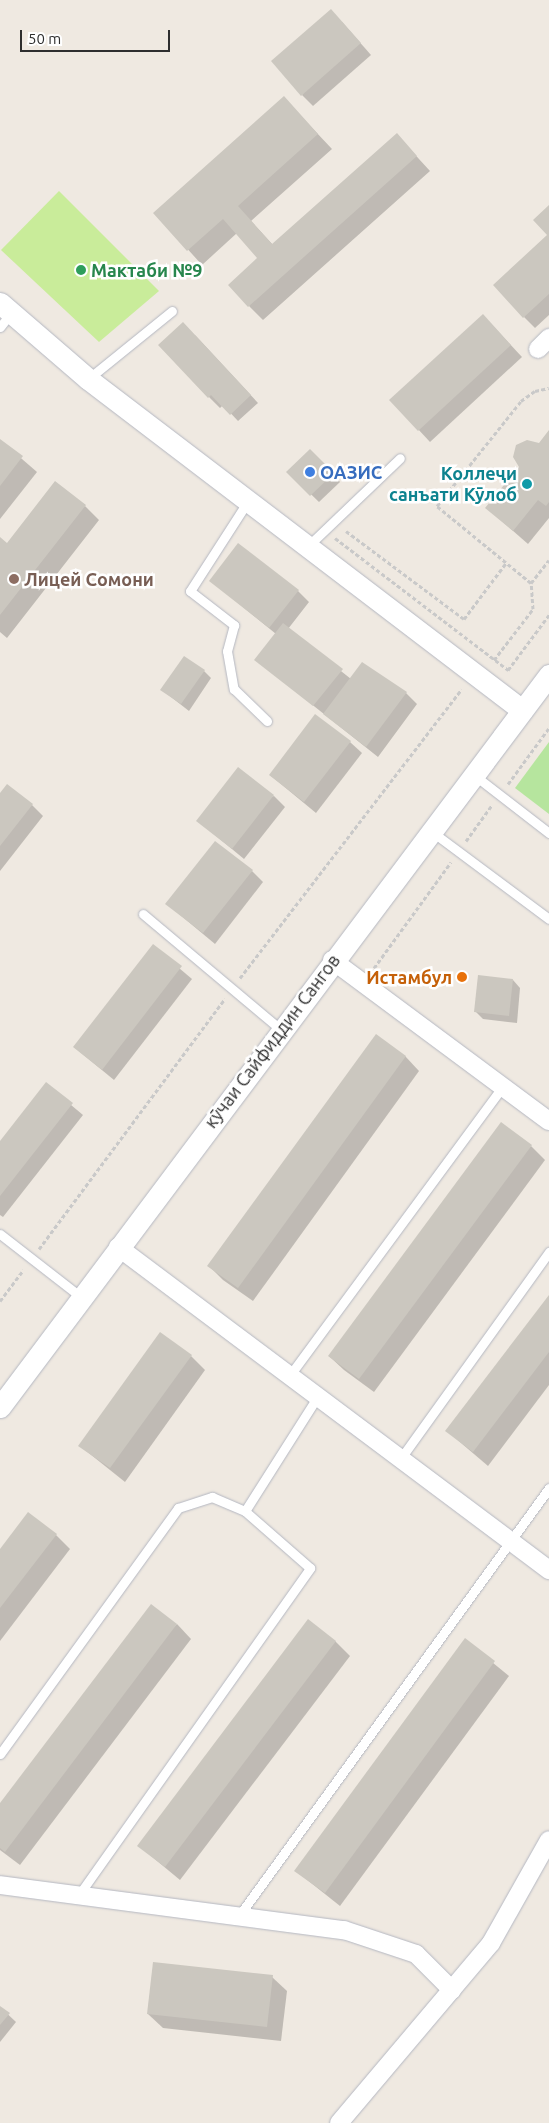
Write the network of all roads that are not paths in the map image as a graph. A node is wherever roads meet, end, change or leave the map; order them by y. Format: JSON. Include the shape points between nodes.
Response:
{"nodes":[{"id":1,"x":172,"y":311,"type":"dead end"},
{"id":2,"x":4,"y":315,"type":"edge"},
{"id":3,"x":88,"y":379,"type":"junction"},
{"id":4,"x":400,"y":458,"type":"dead end"},
{"id":5,"x":248,"y":501,"type":"junction"},
{"id":6,"x":308,"y":546,"type":"junction"},
{"id":7,"x":548,"y":676,"type":"edge"},
{"id":8,"x":522,"y":710,"type":"junction"},
{"id":9,"x":267,"y":721,"type":"dead end"},
{"id":10,"x":474,"y":774,"type":"junction"},
{"id":11,"x":431,"y":831,"type":"junction"},
{"id":12,"x":549,"y":833,"type":"edge"},
{"id":13,"x":143,"y":914,"type":"dead end"},
{"id":14,"x":549,"y":919,"type":"edge"},
{"id":15,"x":332,"y":960,"type":"junction"},
{"id":16,"x":281,"y":1030,"type":"junction"},
{"id":17,"x":503,"y":1086,"type":"junction"},
{"id":18,"x":549,"y":1121,"type":"edge"},
{"id":19,"x":0,"y":1234,"type":"edge"},
{"id":20,"x":118,"y":1247,"type":"junction"},
{"id":21,"x":549,"y":1252,"type":"edge"},
{"id":22,"x":81,"y":1297,"type":"junction"},
{"id":23,"x":290,"y":1375,"type":"junction"},
{"id":24,"x":318,"y":1396,"type":"junction"},
{"id":25,"x":0,"y":1407,"type":"edge"},
{"id":26,"x":401,"y":1458,"type":"junction"},
{"id":27,"x":549,"y":1488,"type":"edge"},
{"id":28,"x":245,"y":1511,"type":"junction"},
{"id":29,"x":509,"y":1540,"type":"junction"},
{"id":30,"x":549,"y":1570,"type":"edge"},
{"id":31,"x":0,"y":1754,"type":"edge"},
{"id":32,"x":549,"y":1840,"type":"edge"},
{"id":33,"x":0,"y":1886,"type":"edge"},
{"id":34,"x":78,"y":1896,"type":"junction"},
{"id":35,"x":238,"y":1917,"type":"junction"},
{"id":36,"x":452,"y":1990,"type":"junction"},
{"id":37,"x":339,"y":2123,"type":"edge"}],
"edges":[{"from":1,"to":3,"type":"lane"},
{"from":2,"to":3,"type":"street"},
{"from":3,"to":5,"type":"street"},
{"from":4,"to":6,"type":"lane"},
{"from":5,"to":6,"type":"street"},
{"from":5,"to":9,"type":"lane","via":[[190,591],[234,625],[227,651],[234,689]]},
{"from":6,"to":8,"type":"street"},
{"from":7,"to":8,"type":"street","name":"кӯчаи Сайфиддин Сангов"},
{"from":8,"to":10,"type":"street","name":"кӯчаи Сайфиддин Сангов"},
{"from":10,"to":11,"type":"street","name":"кӯчаи Сайфиддин Сангов"},
{"from":10,"to":12,"type":"lane"},
{"from":11,"to":14,"type":"lane"},
{"from":11,"to":15,"type":"street","name":"кӯчаи Сайфиддин Сангов"},
{"from":13,"to":16,"type":"lane"},
{"from":15,"to":16,"type":"street","name":"кӯчаи Сайфиддин Сангов"},
{"from":15,"to":17,"type":"street"},
{"from":16,"to":20,"type":"street","name":"кӯчаи Сайфиддин Сангов"},
{"from":17,"to":18,"type":"street"},
{"from":17,"to":23,"type":"lane"},
{"from":19,"to":22,"type":"lane"},
{"from":20,"to":22,"type":"street","name":"кӯчаи Сайфиддин Сангов"},
{"from":20,"to":23,"type":"street"},
{"from":21,"to":26,"type":"lane"},
{"from":22,"to":25,"type":"street","name":"кӯчаи Сайфиддин Сангов"},
{"from":23,"to":24,"type":"street"},
{"from":24,"to":26,"type":"street"},
{"from":24,"to":28,"type":"lane"},
{"from":26,"to":29,"type":"street"},
{"from":27,"to":29,"type":"lane"},
{"from":28,"to":31,"type":"lane","via":[[212,1497],[178,1508]]},
{"from":28,"to":34,"type":"lane","via":[[310,1568]]},
{"from":29,"to":30,"type":"street"},
{"from":29,"to":35,"type":"lane"},
{"from":32,"to":36,"type":"street","via":[[491,1943]]},
{"from":33,"to":34,"type":"street"},
{"from":34,"to":35,"type":"street"},
{"from":35,"to":36,"type":"street","via":[[344,1930],[416,1954]]},
{"from":36,"to":37,"type":"street"}]}
